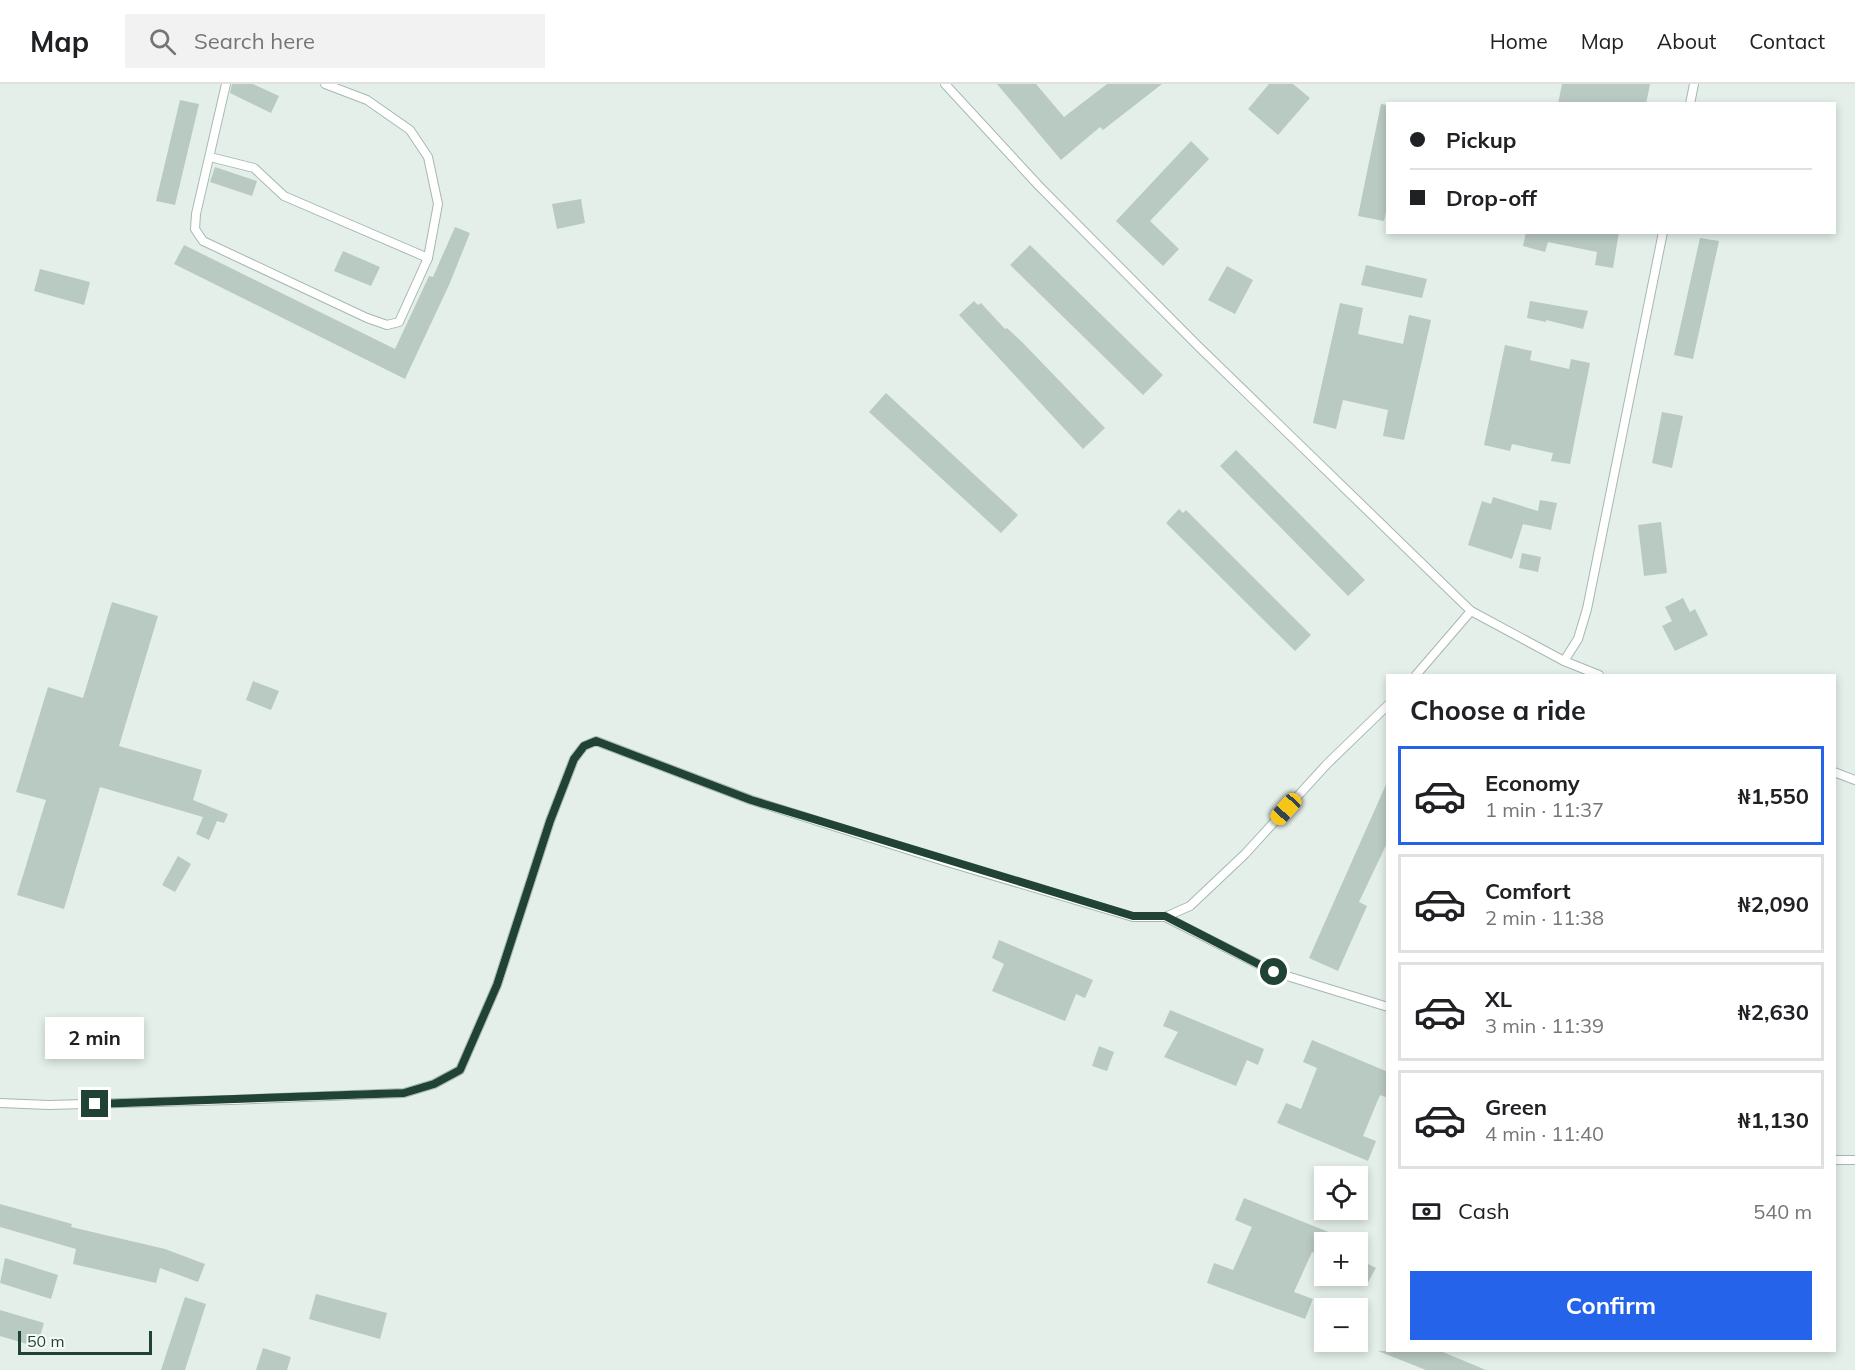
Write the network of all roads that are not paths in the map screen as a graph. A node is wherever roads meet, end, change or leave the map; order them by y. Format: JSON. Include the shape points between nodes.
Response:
{"nodes":[{"id":1,"x":226,"y":84,"type":"edge"},
{"id":2,"x":325,"y":84,"type":"edge"},
{"id":3,"x":945,"y":84,"type":"edge"},
{"id":4,"x":1694,"y":84,"type":"edge"},
{"id":5,"x":1690,"y":102,"type":"edge"},
{"id":6,"x":210,"y":157,"type":"junction"},
{"id":7,"x":1663,"y":234,"type":"edge"},
{"id":8,"x":428,"y":258,"type":"junction"},
{"id":9,"x":1471,"y":611,"type":"junction"},
{"id":10,"x":1564,"y":660,"type":"junction"},
{"id":11,"x":1417,"y":674,"type":"edge"},
{"id":12,"x":1597,"y":674,"type":"edge"},
{"id":13,"x":1386,"y":707,"type":"edge"},
{"id":14,"x":1836,"y":773,"type":"edge"},
{"id":15,"x":1855,"y":780,"type":"edge"},
{"id":16,"x":1165,"y":916,"type":"junction"},
{"id":17,"x":1386,"y":1006,"type":"edge"},
{"id":18,"x":0,"y":1103,"type":"edge"},
{"id":19,"x":1836,"y":1160,"type":"edge"},
{"id":20,"x":1855,"y":1160,"type":"edge"}],
"edges":[{"from":1,"to":6,"type":"lane"},
{"from":2,"to":8,"type":"lane","via":[[366,100],[410,130],[428,158],[438,204]]},
{"from":3,"to":9,"type":"lane","via":[[1164,313]]},
{"from":4,"to":5,"type":"lane"},
{"from":6,"to":8,"type":"lane","via":[[254,168],[284,196]]},
{"from":6,"to":8,"type":"lane","via":[[195,229],[202,241],[367,318],[387,325],[399,322]]},
{"from":7,"to":10,"type":"lane","via":[[1587,609],[1578,639]]},
{"from":9,"to":10,"type":"lane"},
{"from":9,"to":11,"type":"lane"},
{"from":10,"to":12,"type":"lane"},
{"from":13,"to":16,"type":"lane","via":[[1190,906]]},
{"from":14,"to":15,"type":"lane"},
{"from":16,"to":17,"type":"lane","via":[[1274,972]]},
{"from":16,"to":18,"type":"lane","via":[[1133,916],[944,861],[751,800],[596,741],[584,746],[574,759],[497,985],[460,1070],[434,1084],[404,1093],[49,1105]]},
{"from":19,"to":20,"type":"lane"}]}
